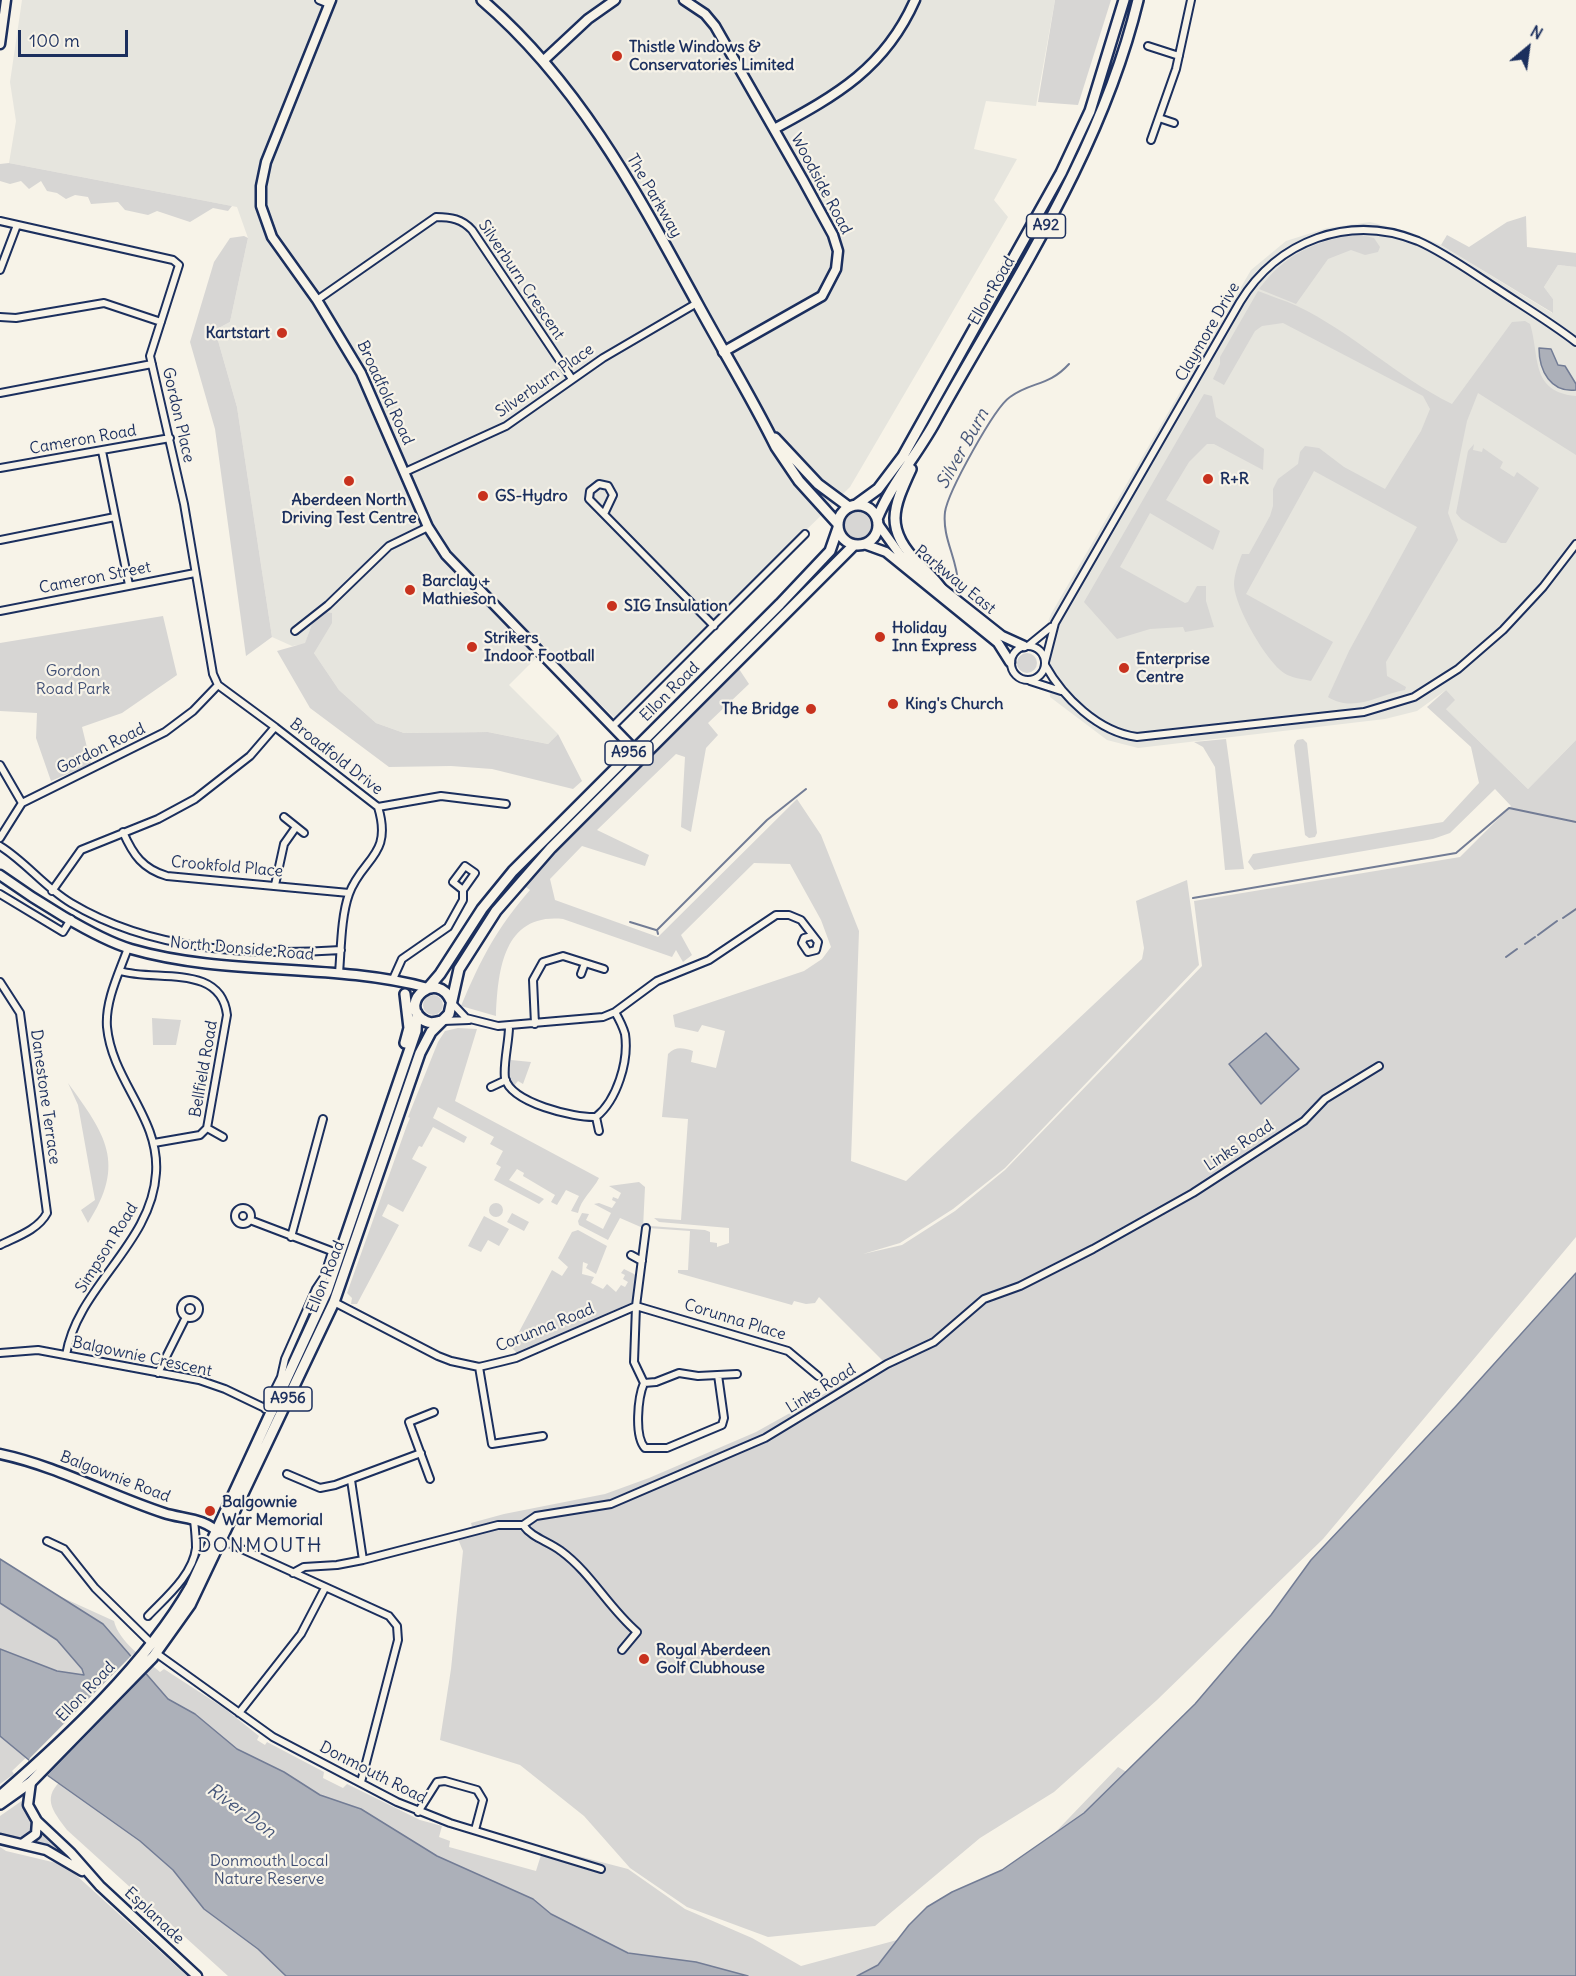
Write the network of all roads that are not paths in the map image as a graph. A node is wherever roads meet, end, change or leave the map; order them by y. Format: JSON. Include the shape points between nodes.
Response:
{"nodes":[{"id":1,"x":6,"y":0,"type":"edge"},
{"id":2,"x":319,"y":0,"type":"edge"},
{"id":3,"x":482,"y":0,"type":"edge"},
{"id":4,"x":615,"y":0,"type":"edge"},
{"id":5,"x":684,"y":0,"type":"edge"},
{"id":6,"x":915,"y":0,"type":"edge"},
{"id":7,"x":1124,"y":0,"type":"edge"},
{"id":8,"x":1138,"y":0,"type":"edge"},
{"id":9,"x":1191,"y":0,"type":"edge"},
{"id":10,"x":330,"y":2,"type":"edge"},
{"id":11,"x":0,"y":44,"type":"edge"},
{"id":12,"x":1148,"y":46,"type":"dead end"},
{"id":13,"x":1179,"y":56,"type":"junction"},
{"id":14,"x":543,"y":61,"type":"junction"},
{"id":15,"x":1159,"y":118,"type":"junction"},
{"id":16,"x":1174,"y":123,"type":"dead end"},
{"id":17,"x":774,"y":129,"type":"junction"},
{"id":18,"x":1151,"y":140,"type":"dead end"},
{"id":19,"x":0,"y":221,"type":"edge"},
{"id":20,"x":17,"y":225,"type":"junction"},
{"id":21,"x":0,"y":270,"type":"edge"},
{"id":22,"x":317,"y":300,"type":"junction"},
{"id":23,"x":697,"y":303,"type":"junction"},
{"id":24,"x":0,"y":317,"type":"edge"},
{"id":25,"x":161,"y":322,"type":"junction"},
{"id":26,"x":1576,"y":342,"type":"edge"},
{"id":27,"x":723,"y":352,"type":"junction"},
{"id":28,"x":152,"y":364,"type":"junction"},
{"id":29,"x":572,"y":379,"type":"junction"},
{"id":30,"x":0,"y":393,"type":"edge"},
{"id":31,"x":767,"y":430,"type":"junction"},
{"id":32,"x":170,"y":438,"type":"junction"},
{"id":33,"x":925,"y":440,"type":"junction"},
{"id":34,"x":102,"y":451,"type":"junction"},
{"id":35,"x":0,"y":468,"type":"edge"},
{"id":36,"x":405,"y":472,"type":"junction"},
{"id":37,"x":853,"y":506,"type":"junction"},
{"id":38,"x":604,"y":514,"type":"junction"},
{"id":39,"x":115,"y":517,"type":"junction"},
{"id":40,"x":877,"y":522,"type":"junction"},
{"id":41,"x":838,"y":526,"type":"junction"},
{"id":42,"x":428,"y":527,"type":"junction"},
{"id":43,"x":805,"y":534,"type":"dead end"},
{"id":44,"x":0,"y":540,"type":"edge"},
{"id":45,"x":859,"y":544,"type":"junction"},
{"id":46,"x":1576,"y":544,"type":"edge"},
{"id":47,"x":195,"y":573,"type":"junction"},
{"id":48,"x":129,"y":585,"type":"junction"},
{"id":49,"x":943,"y":591,"type":"junction"},
{"id":50,"x":0,"y":610,"type":"edge"},
{"id":51,"x":1055,"y":623,"type":"junction"},
{"id":52,"x":714,"y":626,"type":"junction"},
{"id":53,"x":295,"y":631,"type":"dead end"},
{"id":54,"x":1026,"y":646,"type":"junction"},
{"id":55,"x":1010,"y":662,"type":"junction"},
{"id":56,"x":1045,"y":664,"type":"junction"},
{"id":57,"x":1028,"y":680,"type":"junction"},
{"id":58,"x":218,"y":685,"type":"junction"},
{"id":59,"x":1061,"y":691,"type":"junction"},
{"id":60,"x":275,"y":727,"type":"junction"},
{"id":61,"x":612,"y":727,"type":"junction"},
{"id":62,"x":634,"y":748,"type":"junction"},
{"id":63,"x":0,"y":765,"type":"edge"},
{"id":64,"x":22,"y":803,"type":"junction"},
{"id":65,"x":501,"y":806,"type":"dead end"},
{"id":66,"x":378,"y":807,"type":"junction"},
{"id":67,"x":284,"y":817,"type":"dead end"},
{"id":68,"x":296,"y":827,"type":"junction"},
{"id":69,"x":123,"y":832,"type":"junction"},
{"id":70,"x":304,"y":832,"type":"dead end"},
{"id":71,"x":0,"y":838,"type":"edge"},
{"id":72,"x":0,"y":846,"type":"edge"},
{"id":73,"x":0,"y":875,"type":"edge"},
{"id":74,"x":274,"y":885,"type":"junction"},
{"id":75,"x":463,"y":890,"type":"dead end"},
{"id":76,"x":52,"y":891,"type":"junction"},
{"id":77,"x":349,"y":893,"type":"junction"},
{"id":78,"x":0,"y":894,"type":"edge"},
{"id":79,"x":70,"y":919,"type":"junction"},
{"id":80,"x":813,"y":936,"type":"dead end"},
{"id":81,"x":128,"y":948,"type":"junction"},
{"id":82,"x":341,"y":950,"type":"junction"},
{"id":83,"x":585,"y":963,"type":"junction"},
{"id":84,"x":604,"y":969,"type":"dead end"},
{"id":85,"x":120,"y":971,"type":"junction"},
{"id":86,"x":339,"y":973,"type":"junction"},
{"id":87,"x":581,"y":974,"type":"dead end"},
{"id":88,"x":393,"y":979,"type":"junction"},
{"id":89,"x":0,"y":982,"type":"edge"},
{"id":90,"x":428,"y":988,"type":"junction"},
{"id":91,"x":405,"y":994,"type":"junction"},
{"id":92,"x":451,"y":1001,"type":"junction"},
{"id":93,"x":615,"y":1012,"type":"junction"},
{"id":94,"x":417,"y":1013,"type":"junction"},
{"id":95,"x":469,"y":1020,"type":"junction"},
{"id":96,"x":442,"y":1021,"type":"junction"},
{"id":97,"x":535,"y":1024,"type":"junction"},
{"id":98,"x":509,"y":1026,"type":"junction"},
{"id":99,"x":1378,"y":1066,"type":"dead end"},
{"id":100,"x":506,"y":1080,"type":"junction"},
{"id":101,"x":491,"y":1087,"type":"dead end"},
{"id":102,"x":390,"y":1103,"type":"junction"},
{"id":103,"x":596,"y":1117,"type":"junction"},
{"id":104,"x":323,"y":1119,"type":"dead end"},
{"id":105,"x":207,"y":1128,"type":"junction"},
{"id":106,"x":599,"y":1131,"type":"dead end"},
{"id":107,"x":223,"y":1137,"type":"dead end"},
{"id":108,"x":154,"y":1143,"type":"junction"},
{"id":109,"x":298,"y":1177,"type":"dead end"},
{"id":110,"x":306,"y":1180,"type":"junction"},
{"id":111,"x":250,"y":1220,"type":"dead end"},
{"id":112,"x":646,"y":1228,"type":"dead end"},
{"id":113,"x":291,"y":1237,"type":"junction"},
{"id":114,"x":0,"y":1245,"type":"edge"},
{"id":115,"x":337,"y":1253,"type":"junction"},
{"id":116,"x":631,"y":1255,"type":"dead end"},
{"id":117,"x":351,"y":1258,"type":"junction"},
{"id":118,"x":642,"y":1261,"type":"junction"},
{"id":119,"x":334,"y":1302,"type":"junction"},
{"id":120,"x":636,"y":1306,"type":"junction"},
{"id":121,"x":186,"y":1317,"type":"dead end"},
{"id":122,"x":0,"y":1353,"type":"edge"},
{"id":123,"x":66,"y":1355,"type":"junction"},
{"id":124,"x":479,"y":1367,"type":"junction"},
{"id":125,"x":158,"y":1373,"type":"junction"},
{"id":126,"x":737,"y":1374,"type":"dead end"},
{"id":127,"x":718,"y":1375,"type":"junction"},
{"id":128,"x":818,"y":1376,"type":"dead end"},
{"id":129,"x":644,"y":1383,"type":"junction"},
{"id":130,"x":269,"y":1410,"type":"junction"},
{"id":131,"x":434,"y":1412,"type":"dead end"},
{"id":132,"x":543,"y":1436,"type":"dead end"},
{"id":133,"x":421,"y":1453,"type":"junction"},
{"id":134,"x":0,"y":1454,"type":"edge"},
{"id":135,"x":287,"y":1474,"type":"dead end"},
{"id":136,"x":430,"y":1479,"type":"dead end"},
{"id":137,"x":351,"y":1480,"type":"junction"},
{"id":138,"x":194,"y":1520,"type":"junction"},
{"id":139,"x":523,"y":1525,"type":"junction"},
{"id":140,"x":220,"y":1536,"type":"junction"},
{"id":141,"x":47,"y":1541,"type":"dead end"},
{"id":142,"x":363,"y":1560,"type":"junction"},
{"id":143,"x":293,"y":1573,"type":"junction"},
{"id":144,"x":325,"y":1588,"type":"junction"},
{"id":145,"x":148,"y":1616,"type":"dead end"},
{"id":146,"x":622,"y":1650,"type":"dead end"},
{"id":147,"x":152,"y":1651,"type":"junction"},
{"id":148,"x":239,"y":1713,"type":"junction"},
{"id":149,"x":28,"y":1779,"type":"junction"},
{"id":150,"x":361,"y":1782,"type":"junction"},
{"id":151,"x":0,"y":1796,"type":"edge"},
{"id":152,"x":0,"y":1804,"type":"edge"},
{"id":153,"x":418,"y":1812,"type":"junction"},
{"id":154,"x":37,"y":1821,"type":"junction"},
{"id":155,"x":475,"y":1830,"type":"junction"},
{"id":156,"x":0,"y":1839,"type":"edge"},
{"id":157,"x":22,"y":1844,"type":"junction"},
{"id":158,"x":602,"y":1869,"type":"dead end"},
{"id":159,"x":91,"y":1876,"type":"junction"},
{"id":160,"x":197,"y":1976,"type":"edge"}],
"edges":[{"from":1,"to":11,"type":"street"},
{"from":2,"to":10,"type":"street"},
{"from":3,"to":14,"type":"main road","name":"The Parkway"},
{"from":4,"to":14,"type":"street"},
{"from":5,"to":17,"type":"street","name":"Woodside Road","via":[[712,21]]},
{"from":6,"to":17,"type":"street","via":[[900,30],[875,62],[835,94]]},
{"from":7,"to":37,"type":"main road","name":"Ellon Road","number":"A92","via":[[1090,111],[1061,173],[903,456],[878,489]]},
{"from":8,"to":33,"type":"main road","name":"Ellon Road","number":"A92","via":[[1115,80],[1084,155]]},
{"from":9,"to":13,"type":"street"},
{"from":10,"to":22,"type":"street","name":"Broadfold Road","via":[[272,146],[261,186],[266,225]]},
{"from":12,"to":13,"type":"street"},
{"from":13,"to":15,"type":"street"},
{"from":14,"to":23,"type":"main road","name":"The Parkway","via":[[619,163]]},
{"from":15,"to":16,"type":"street"},
{"from":15,"to":18,"type":"street"},
{"from":17,"to":27,"type":"street","name":"Woodside Road","via":[[833,235],[838,251],[836,269],[825,292],[814,303]]},
{"from":19,"to":20,"type":"street","name":"Gordon Place"},
{"from":20,"to":21,"type":"street"},
{"from":20,"to":25,"type":"street","name":"Gordon Place","via":[[173,260],[179,265],[179,272]]},
{"from":22,"to":29,"type":"street","name":"Silverburn Crescent","via":[[436,218],[455,219],[472,230]]},
{"from":22,"to":36,"type":"street","name":"Broadfold Road","via":[[362,373]]},
{"from":23,"to":27,"type":"main road","name":"The Parkway"},
{"from":23,"to":29,"type":"street","name":"Silverburn Place"},
{"from":24,"to":25,"type":"street","via":[[16,318],[105,303]]},
{"from":25,"to":28,"type":"street","name":"Gordon Place","via":[[152,344]]},
{"from":26,"to":51,"type":"street","name":"Claymore Drive","via":[[1437,251],[1403,236],[1348,231],[1320,236],[1293,248],[1263,271],[1245,293]]},
{"from":27,"to":31,"type":"main road","name":"The Parkway"},
{"from":28,"to":30,"type":"street"},
{"from":28,"to":32,"type":"street","name":"Gordon Place"},
{"from":29,"to":36,"type":"street","name":"Silverburn Place","via":[[506,426]]},
{"from":31,"to":37,"type":"main road","name":"The Parkway","via":[[810,476]]},
{"from":31,"to":41,"type":"main road","name":"The Parkway","via":[[787,466]]},
{"from":32,"to":34,"type":"street","name":"Cameron Road"},
{"from":32,"to":47,"type":"street","name":"Gordon Place"},
{"from":33,"to":40,"type":"main road","name":"Ellon Road","number":"A92","via":[[887,497]]},
{"from":33,"to":49,"type":"main road","via":[[896,504],[894,526],[903,548]]},
{"from":34,"to":35,"type":"street","name":"Cameron Road"},
{"from":34,"to":39,"type":"street"},
{"from":36,"to":42,"type":"street","name":"Broadfold Road"},
{"from":37,"to":40,"type":"main road","via":[[869,509]]},
{"from":37,"to":41,"type":"main road","number":"A92","via":[[841,514]]},
{"from":38,"to":38,"type":"street","via":[[588,496],[599,484],[608,486],[613,495]]},
{"from":38,"to":52,"type":"street"},
{"from":39,"to":44,"type":"street"},
{"from":39,"to":48,"type":"street"},
{"from":40,"to":45,"type":"main road","number":"A92","via":[[874,536]]},
{"from":40,"to":49,"type":"street","name":"Parkway East","via":[[897,553]]},
{"from":41,"to":45,"type":"main road","via":[[842,537]]},
{"from":41,"to":62,"type":"main road","name":"Ellon Road","number":"A956","via":[[834,542],[820,562]]},
{"from":42,"to":53,"type":"street","via":[[389,546]]},
{"from":42,"to":61,"type":"street","name":"Broadfold Road","via":[[455,566]]},
{"from":43,"to":52,"type":"street"},
{"from":45,"to":55,"type":"street","name":"Parkway East","via":[[886,552],[998,644]]},
{"from":45,"to":92,"type":"main road","name":"Ellon Road","number":"A956","via":[[551,848],[496,910],[472,945],[459,969]]},
{"from":46,"to":59,"type":"street","via":[[1515,618],[1468,661],[1431,688],[1376,710],[1131,737],[1106,727]]},
{"from":47,"to":48,"type":"street","name":"Cameron Street"},
{"from":47,"to":58,"type":"street","name":"Gordon Place"},
{"from":48,"to":50,"type":"street","name":"Cameron Street"},
{"from":49,"to":54,"type":"street","name":"Parkway East","via":[[1002,636]]},
{"from":51,"to":54,"type":"street","name":"Claymore Drive","via":[[1041,638]]},
{"from":51,"to":56,"type":"street","name":"Claymore Drive"},
{"from":52,"to":61,"type":"street"},
{"from":54,"to":55,"type":"street","via":[[1013,654]]},
{"from":54,"to":56,"type":"street","via":[[1040,651]]},
{"from":55,"to":57,"type":"street","via":[[1015,674]]},
{"from":56,"to":57,"type":"street","via":[[1039,675]]},
{"from":56,"to":59,"type":"street"},
{"from":57,"to":59,"type":"street"},
{"from":58,"to":60,"type":"street"},
{"from":58,"to":64,"type":"street","name":"Gordon Road","via":[[165,732]]},
{"from":60,"to":66,"type":"street","name":"Broadfold Drive"},
{"from":60,"to":69,"type":"street","name":"Broadfold Drive","via":[[250,756],[195,800]]},
{"from":61,"to":62,"type":"street","name":"Broadfold Road"},
{"from":62,"to":90,"type":"main road","name":"Ellon Road","number":"A956","via":[[513,871]]},
{"from":63,"to":64,"type":"street"},
{"from":64,"to":71,"type":"street"},
{"from":65,"to":66,"type":"street","via":[[441,795]]},
{"from":66,"to":77,"type":"street","name":"Broadfold Drive","via":[[383,831],[380,846]]},
{"from":67,"to":68,"type":"street"},
{"from":68,"to":70,"type":"street"},
{"from":68,"to":74,"type":"street","via":[[284,844]]},
{"from":69,"to":74,"type":"street","name":"Crookfold Place","via":[[139,861],[154,872]]},
{"from":69,"to":76,"type":"street","name":"Broadfold Drive","via":[[81,850]]},
{"from":72,"to":76,"type":"street","name":"North Donside Road"},
{"from":73,"to":79,"type":"street","name":"North Donside Road"},
{"from":74,"to":77,"type":"street","name":"Crookfold Place"},
{"from":75,"to":88,"type":"street","via":[[448,927],[402,959]]},
{"from":76,"to":82,"type":"street","name":"North Donside Road","via":[[93,915],[131,931],[168,940],[288,953]]},
{"from":77,"to":82,"type":"street","name":"Broadfold Drive"},
{"from":78,"to":79,"type":"street","via":[[63,932]]},
{"from":79,"to":81,"type":"street","name":"North Donside Road"},
{"from":80,"to":93,"type":"street","via":[[796,917],[776,915],[702,964],[657,981]]},
{"from":81,"to":85,"type":"street","name":"Simpson Road"},
{"from":81,"to":86,"type":"street","name":"North Donside Road","via":[[194,963]]},
{"from":82,"to":86,"type":"street","name":"Broadfold Drive"},
{"from":83,"to":84,"type":"street"},
{"from":83,"to":87,"type":"street"},
{"from":83,"to":97,"type":"street","via":[[556,956],[538,966],[533,980]]},
{"from":85,"to":105,"type":"street","name":"Bellfield Road","via":[[195,979],[222,996],[227,1015]]},
{"from":85,"to":108,"type":"street","name":"Simpson Road","via":[[109,1002],[107,1028],[117,1069],[145,1118]]},
{"from":86,"to":88,"type":"street","name":"North Donside Road"},
{"from":88,"to":90,"type":"street","name":"North Donside Road"},
{"from":88,"to":91,"type":"street"},
{"from":89,"to":114,"type":"street","name":"Danestone Terrace","via":[[20,1013],[47,1213],[43,1220]]},
{"from":90,"to":92,"type":"main road","via":[[442,990]]},
{"from":90,"to":94,"type":"main road","number":"A956","via":[[417,998]]},
{"from":91,"to":94,"type":"street"},
{"from":91,"to":102,"type":"main road","via":[[409,1028],[392,1081]]},
{"from":92,"to":95,"type":"street"},
{"from":92,"to":96,"type":"main road","number":"A956","via":[[449,1014]]},
{"from":93,"to":97,"type":"street","via":[[603,1017]]},
{"from":93,"to":103,"type":"street","via":[[625,1036],[622,1066],[613,1097]]},
{"from":94,"to":96,"type":"main road","via":[[428,1022]]},
{"from":94,"to":102,"type":"main road","name":"Ellon Road","number":"A956","via":[[416,1031]]},
{"from":95,"to":96,"type":"street"},
{"from":95,"to":98,"type":"street"},
{"from":96,"to":117,"type":"main road","name":"Ellon Road","number":"A956","via":[[420,1053]]},
{"from":97,"to":98,"type":"street"},
{"from":98,"to":100,"type":"street"},
{"from":99,"to":139,"type":"street","name":"Links Road","via":[[1325,1099],[1304,1121],[1193,1192],[1093,1249],[1020,1286],[982,1300],[934,1342],[887,1364],[775,1432],[611,1504],[536,1516]]},
{"from":100,"to":101,"type":"street"},
{"from":100,"to":103,"type":"street","via":[[531,1103]]},
{"from":102,"to":115,"type":"main road","name":"Ellon Road","number":"A956"},
{"from":103,"to":106,"type":"street"},
{"from":104,"to":110,"type":"street"},
{"from":105,"to":107,"type":"street"},
{"from":105,"to":108,"type":"street","name":"Bellfield Road","via":[[200,1135]]},
{"from":108,"to":123,"type":"street","name":"Simpson Road","via":[[156,1172],[143,1220],[76,1322]]},
{"from":109,"to":110,"type":"street"},
{"from":110,"to":113,"type":"street"},
{"from":111,"to":113,"type":"street"},
{"from":112,"to":118,"type":"street"},
{"from":113,"to":115,"type":"street"},
{"from":115,"to":117,"type":"street"},
{"from":115,"to":130,"type":"main road","name":"Ellon Road","number":"A956"},
{"from":116,"to":118,"type":"street"},
{"from":117,"to":119,"type":"main road","name":"Ellon Road","number":"A956"},
{"from":118,"to":120,"type":"street"},
{"from":119,"to":124,"type":"street","name":"Corunna Road","via":[[438,1356]]},
{"from":119,"to":140,"type":"main road","name":"Ellon Road","number":"A956"},
{"from":120,"to":124,"type":"street","name":"Corunna Road","via":[[516,1358]]},
{"from":120,"to":128,"type":"street","name":"Corunna Place","via":[[788,1351]]},
{"from":120,"to":129,"type":"street","via":[[634,1362]]},
{"from":121,"to":125,"type":"street"},
{"from":122,"to":123,"type":"street","name":"Balgownie Crescent","via":[[38,1350]]},
{"from":123,"to":125,"type":"street","name":"Balgownie Crescent"},
{"from":124,"to":132,"type":"street","via":[[492,1444]]},
{"from":125,"to":130,"type":"street","name":"Balgownie Crescent","via":[[208,1383]]},
{"from":126,"to":127,"type":"street"},
{"from":127,"to":129,"type":"street","via":[[680,1373]]},
{"from":127,"to":129,"type":"street","via":[[722,1425],[667,1449],[645,1448],[640,1442],[638,1397]]},
{"from":130,"to":140,"type":"main road","name":"Ellon Road","number":"A956"},
{"from":131,"to":133,"type":"street","via":[[409,1422]]},
{"from":133,"to":136,"type":"street"},
{"from":133,"to":137,"type":"street"},
{"from":134,"to":138,"type":"street","name":"Balgownie Road","via":[[28,1460],[167,1514]]},
{"from":135,"to":137,"type":"street","via":[[320,1488]]},
{"from":137,"to":142,"type":"street"},
{"from":138,"to":140,"type":"street","name":"Balgownie Road"},
{"from":138,"to":145,"type":"street","via":[[196,1549],[192,1559],[176,1586]]},
{"from":139,"to":142,"type":"street","name":"Links Road","via":[[487,1527]]},
{"from":139,"to":146,"type":"street","via":[[528,1533],[574,1561],[617,1615],[637,1632]]},
{"from":140,"to":143,"type":"street"},
{"from":140,"to":147,"type":"main road","name":"Ellon Road","number":"A956"},
{"from":141,"to":147,"type":"street","name":"Donmouth Road","via":[[63,1549]]},
{"from":142,"to":143,"type":"street","name":"Links Road","via":[[304,1567]]},
{"from":143,"to":144,"type":"street"},
{"from":144,"to":148,"type":"street","via":[[301,1634]]},
{"from":144,"to":150,"type":"street","via":[[389,1616],[398,1626],[398,1640]]},
{"from":147,"to":148,"type":"street","name":"Donmouth Road"},
{"from":147,"to":149,"type":"main road","name":"Ellon Road","number":"A956"},
{"from":148,"to":150,"type":"street","name":"Donmouth Road","via":[[273,1737]]},
{"from":149,"to":151,"type":"main road","number":"A956"},
{"from":149,"to":152,"type":"main road","number":"A956"},
{"from":149,"to":154,"type":"street","via":[[28,1805]]},
{"from":150,"to":153,"type":"street","name":"Donmouth Road"},
{"from":153,"to":155,"type":"street","name":"Donmouth Road"},
{"from":153,"to":155,"type":"street","via":[[437,1782],[477,1790],[483,1800]]},
{"from":154,"to":157,"type":"street","via":[[36,1834]]},
{"from":154,"to":159,"type":"street","name":"Esplanade"},
{"from":155,"to":158,"type":"street","name":"Donmouth Road"},
{"from":156,"to":157,"type":"street","name":"Esplanade"},
{"from":157,"to":159,"type":"street","name":"Esplanade","via":[[46,1850]]},
{"from":159,"to":160,"type":"street","name":"Esplanade"}]}
